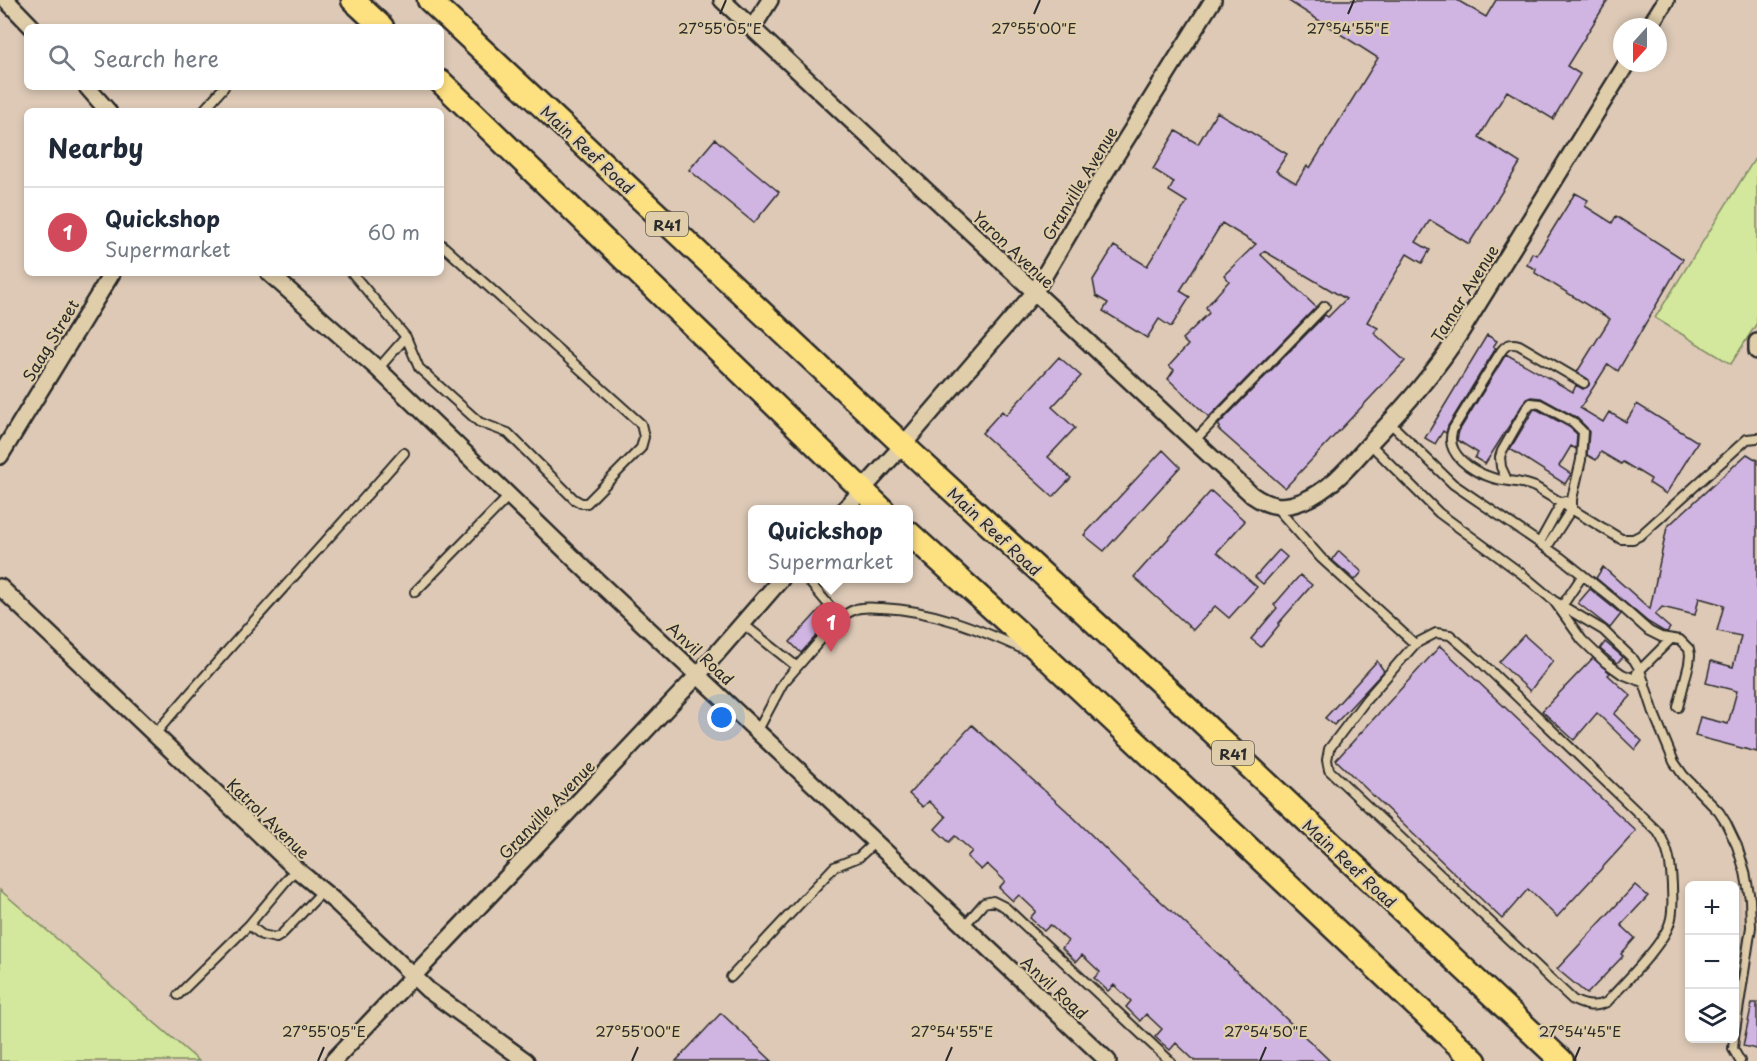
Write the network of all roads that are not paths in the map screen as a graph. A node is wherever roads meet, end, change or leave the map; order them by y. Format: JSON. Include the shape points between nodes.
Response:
{"nodes":[{"id":1,"x":6,"y":0,"type":"edge"},
{"id":2,"x":353,"y":0,"type":"edge"},
{"id":3,"x":429,"y":0,"type":"edge"},
{"id":4,"x":722,"y":0,"type":"edge"},
{"id":5,"x":770,"y":0,"type":"edge"},
{"id":6,"x":1213,"y":0,"type":"edge"},
{"id":7,"x":1666,"y":0,"type":"edge"},
{"id":8,"x":1655,"y":18,"type":"edge"},
{"id":9,"x":29,"y":24,"type":"edge"},
{"id":10,"x":379,"y":24,"type":"edge"},
{"id":11,"x":753,"y":27,"type":"junction"},
{"id":12,"x":1621,"y":72,"type":"edge"},
{"id":13,"x":444,"y":85,"type":"edge"},
{"id":14,"x":90,"y":90,"type":"edge"},
{"id":15,"x":221,"y":90,"type":"edge"},
{"id":16,"x":105,"y":108,"type":"edge"},
{"id":17,"x":206,"y":108,"type":"edge"},
{"id":18,"x":444,"y":247,"type":"edge"},
{"id":19,"x":110,"y":276,"type":"edge"},
{"id":20,"x":271,"y":276,"type":"edge"},
{"id":21,"x":355,"y":276,"type":"edge"},
{"id":22,"x":1035,"y":293,"type":"junction"},
{"id":23,"x":1325,"y":306,"type":"dead end"},
{"id":24,"x":406,"y":337,"type":"junction"},
{"id":25,"x":1757,"y":342,"type":"edge"},
{"id":26,"x":1757,"y":351,"type":"edge"},
{"id":27,"x":378,"y":369,"type":"junction"},
{"id":28,"x":1584,"y":383,"type":"dead end"},
{"id":29,"x":1389,"y":423,"type":"junction"},
{"id":30,"x":1757,"y":438,"type":"edge"},
{"id":31,"x":1193,"y":442,"type":"junction"},
{"id":32,"x":1370,"y":444,"type":"junction"},
{"id":33,"x":903,"y":446,"type":"junction"},
{"id":34,"x":405,"y":453,"type":"dead end"},
{"id":35,"x":0,"y":456,"type":"edge"},
{"id":36,"x":1507,"y":480,"type":"junction"},
{"id":37,"x":862,"y":490,"type":"junction"},
{"id":38,"x":508,"y":496,"type":"junction"},
{"id":39,"x":1572,"y":499,"type":"junction"},
{"id":40,"x":1562,"y":502,"type":"junction"},
{"id":41,"x":848,"y":505,"type":"edge"},
{"id":42,"x":878,"y":505,"type":"edge"},
{"id":43,"x":1282,"y":505,"type":"junction"},
{"id":44,"x":1572,"y":508,"type":"junction"},
{"id":45,"x":913,"y":537,"type":"edge"},
{"id":46,"x":1540,"y":542,"type":"junction"},
{"id":47,"x":1547,"y":547,"type":"junction"},
{"id":48,"x":1583,"y":575,"type":"junction"},
{"id":49,"x":779,"y":583,"type":"edge"},
{"id":50,"x":810,"y":583,"type":"edge"},
{"id":51,"x":0,"y":587,"type":"edge"},
{"id":52,"x":415,"y":592,"type":"dead end"},
{"id":53,"x":1561,"y":607,"type":"junction"},
{"id":54,"x":838,"y":620,"type":"junction"},
{"id":55,"x":743,"y":624,"type":"junction"},
{"id":56,"x":1671,"y":639,"type":"junction"},
{"id":57,"x":1415,"y":644,"type":"junction"},
{"id":58,"x":1049,"y":660,"type":"junction"},
{"id":59,"x":796,"y":666,"type":"junction"},
{"id":60,"x":1640,"y":670,"type":"junction"},
{"id":61,"x":698,"y":675,"type":"junction"},
{"id":62,"x":1633,"y":679,"type":"junction"},
{"id":63,"x":1645,"y":683,"type":"junction"},
{"id":64,"x":1678,"y":707,"type":"dead end"},
{"id":65,"x":757,"y":732,"type":"junction"},
{"id":66,"x":155,"y":734,"type":"junction"},
{"id":67,"x":875,"y":842,"type":"junction"},
{"id":68,"x":296,"y":869,"type":"junction"},
{"id":69,"x":323,"y":891,"type":"junction"},
{"id":70,"x":249,"y":925,"type":"junction"},
{"id":71,"x":964,"y":926,"type":"junction"},
{"id":72,"x":413,"y":976,"type":"junction"},
{"id":73,"x":731,"y":977,"type":"dead end"},
{"id":74,"x":178,"y":996,"type":"dead end"},
{"id":75,"x":1739,"y":1005,"type":"edge"},
{"id":76,"x":1734,"y":1043,"type":"edge"},
{"id":77,"x":333,"y":1061,"type":"edge"},
{"id":78,"x":526,"y":1061,"type":"edge"},
{"id":79,"x":1108,"y":1061,"type":"edge"},
{"id":80,"x":1170,"y":1061,"type":"edge"},
{"id":81,"x":1475,"y":1061,"type":"edge"},
{"id":82,"x":1562,"y":1061,"type":"edge"},
{"id":83,"x":1740,"y":1061,"type":"edge"}],
"edges":[{"from":1,"to":9,"type":"street"},
{"from":2,"to":10,"type":"main road"},
{"from":3,"to":33,"type":"main road","name":"Main Reef Road","number":"R41"},
{"from":4,"to":11,"type":"street","name":"Yaron Avenue"},
{"from":5,"to":11,"type":"street"},
{"from":6,"to":22,"type":"street","name":"Granville Avenue"},
{"from":7,"to":8,"type":"street"},
{"from":11,"to":22,"type":"street","name":"Yaron Avenue"},
{"from":12,"to":29,"type":"street","name":"Tamar Avenue","via":[[1450,350]]},
{"from":13,"to":37,"type":"main road"},
{"from":14,"to":16,"type":"street"},
{"from":15,"to":17,"type":"lane"},
{"from":18,"to":24,"type":"lane","via":[[641,424],[641,448],[587,503],[581,503],[508,433],[479,422],[418,368]]},
{"from":19,"to":35,"type":"street","name":"Saag Street"},
{"from":20,"to":27,"type":"street","name":"Anvil Road"},
{"from":21,"to":24,"type":"lane"},
{"from":22,"to":31,"type":"street","name":"Yaron Avenue"},
{"from":22,"to":33,"type":"street","name":"Granville Avenue"},
{"from":23,"to":31,"type":"lane"},
{"from":24,"to":27,"type":"lane"},
{"from":25,"to":26,"type":"street"},
{"from":27,"to":38,"type":"street","name":"Anvil Road"},
{"from":28,"to":36,"type":"lane","via":[[1519,345],[1503,348],[1453,429],[1450,445],[1474,470]]},
{"from":29,"to":32,"type":"street","name":"Tamar Avenue"},
{"from":29,"to":46,"type":"lane","via":[[1461,489]]},
{"from":30,"to":44,"type":"lane","via":[[1748,439],[1641,536],[1621,539]]},
{"from":31,"to":43,"type":"street","name":"Yaron Avenue","via":[[1252,495],[1267,504]]},
{"from":32,"to":43,"type":"street","name":"Tamar Avenue","via":[[1331,484],[1303,501]]},
{"from":32,"to":53,"type":"lane","via":[[1439,513]]},
{"from":33,"to":37,"type":"street","name":"Granville Avenue"},
{"from":33,"to":82,"type":"main road","name":"Main Reef Road","number":"R41"},
{"from":34,"to":66,"type":"lane"},
{"from":36,"to":39,"type":"lane","via":[[1500,462],[1502,451],[1531,403],[1537,403],[1573,422],[1583,432]]},
{"from":36,"to":40,"type":"lane","via":[[1528,484]]},
{"from":37,"to":41,"type":"street","name":"Granville Avenue"},
{"from":37,"to":42,"type":"main road"},
{"from":38,"to":52,"type":"lane"},
{"from":38,"to":61,"type":"street","name":"Anvil Road"},
{"from":39,"to":40,"type":"lane"},
{"from":39,"to":44,"type":"lane"},
{"from":40,"to":44,"type":"lane"},
{"from":40,"to":46,"type":"lane"},
{"from":43,"to":57,"type":"lane","via":[[1321,558]]},
{"from":44,"to":47,"type":"lane"},
{"from":45,"to":58,"type":"main road"},
{"from":46,"to":47,"type":"lane"},
{"from":47,"to":48,"type":"lane"},
{"from":48,"to":53,"type":"lane"},
{"from":48,"to":56,"type":"lane","via":[[1648,631]]},
{"from":49,"to":55,"type":"street","name":"Granville Avenue"},
{"from":50,"to":54,"type":"lane"},
{"from":51,"to":66,"type":"street","name":"Katrol Avenue"},
{"from":53,"to":60,"type":"lane","via":[[1603,630]]},
{"from":53,"to":62,"type":"lane","via":[[1595,653]]},
{"from":54,"to":58,"type":"lane","via":[[848,612],[864,608],[928,614]]},
{"from":54,"to":59,"type":"lane"},
{"from":55,"to":59,"type":"lane"},
{"from":55,"to":61,"type":"street","name":"Granville Avenue"},
{"from":56,"to":60,"type":"lane"},
{"from":56,"to":64,"type":"lane","via":[[1680,640],[1690,655]]},
{"from":57,"to":57,"type":"lane","via":[[1436,633],[1458,640],[1658,832],[1668,849],[1672,912],[1669,927],[1607,1002],[1591,1006],[1573,1000],[1329,770],[1329,749]]},
{"from":58,"to":81,"type":"main road"},
{"from":59,"to":65,"type":"lane","via":[[774,697]]},
{"from":60,"to":62,"type":"lane"},
{"from":60,"to":63,"type":"lane"},
{"from":61,"to":65,"type":"street","name":"Anvil Road"},
{"from":61,"to":72,"type":"street","name":"Granville Avenue"},
{"from":62,"to":63,"type":"lane"},
{"from":63,"to":75,"type":"lane","via":[[1674,762],[1719,812],[1745,872],[1751,927]]},
{"from":65,"to":67,"type":"street","name":"Anvil Road"},
{"from":66,"to":68,"type":"street","name":"Katrol Avenue"},
{"from":67,"to":71,"type":"street","name":"Anvil Road"},
{"from":67,"to":73,"type":"lane","via":[[858,857],[834,867]]},
{"from":68,"to":69,"type":"street","name":"Katrol Avenue"},
{"from":68,"to":70,"type":"lane"},
{"from":69,"to":70,"type":"lane","via":[[276,938],[262,935]]},
{"from":69,"to":72,"type":"street","name":"Katrol Avenue"},
{"from":70,"to":74,"type":"lane"},
{"from":71,"to":79,"type":"street","name":"Anvil Road"},
{"from":71,"to":80,"type":"lane","via":[[984,903],[993,902],[1005,908]]},
{"from":72,"to":77,"type":"street","name":"Granville Avenue"},
{"from":72,"to":78,"type":"street","name":"Katrol Avenue"},
{"from":76,"to":83,"type":"lane"}]}
